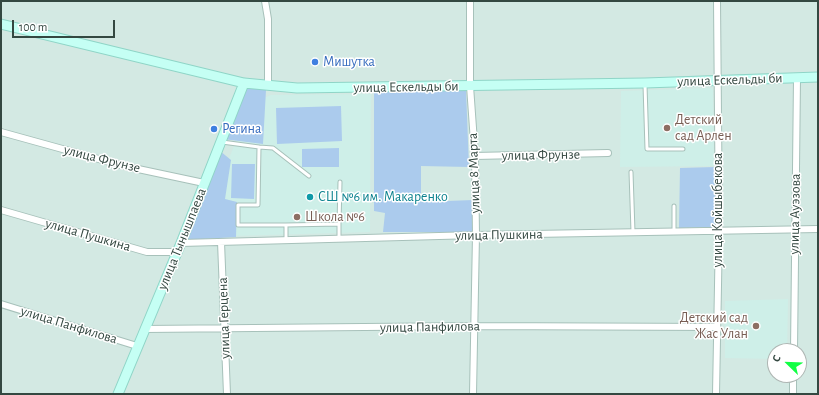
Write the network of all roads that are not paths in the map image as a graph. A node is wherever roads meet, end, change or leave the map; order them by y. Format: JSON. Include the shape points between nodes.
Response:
{"nodes":[{"id":1,"x":265,"y":1,"type":"edge"},
{"id":2,"x":470,"y":1,"type":"edge"},
{"id":3,"x":716,"y":1,"type":"edge"},
{"id":4,"x":1,"y":24,"type":"edge"},
{"id":5,"x":818,"y":77,"type":"edge"},
{"id":6,"x":797,"y":78,"type":"junction"},
{"id":7,"x":717,"y":81,"type":"junction"},
{"id":8,"x":244,"y":83,"type":"junction"},
{"id":9,"x":645,"y":83,"type":"junction"},
{"id":10,"x":268,"y":86,"type":"junction"},
{"id":11,"x":470,"y":86,"type":"junction"},
{"id":12,"x":1,"y":132,"type":"edge"},
{"id":13,"x":221,"y":142,"type":"junction"},
{"id":14,"x":259,"y":147,"type":"junction"},
{"id":15,"x":683,"y":148,"type":"dead end"},
{"id":16,"x":608,"y":153,"type":"dead end"},
{"id":17,"x":475,"y":156,"type":"junction"},
{"id":18,"x":631,"y":172,"type":"dead end"},
{"id":19,"x":309,"y":176,"type":"dead end"},
{"id":20,"x":340,"y":182,"type":"dead end"},
{"id":21,"x":204,"y":183,"type":"junction"},
{"id":22,"x":674,"y":206,"type":"dead end"},
{"id":23,"x":1,"y":210,"type":"edge"},
{"id":24,"x":339,"y":224,"type":"junction"},
{"id":25,"x":286,"y":225,"type":"junction"},
{"id":26,"x":795,"y":229,"type":"junction"},
{"id":27,"x":818,"y":229,"type":"edge"},
{"id":28,"x":718,"y":231,"type":"junction"},
{"id":29,"x":633,"y":232,"type":"junction"},
{"id":30,"x":674,"y":232,"type":"junction"},
{"id":31,"x":476,"y":235,"type":"junction"},
{"id":32,"x":339,"y":239,"type":"junction"},
{"id":33,"x":286,"y":240,"type":"junction"},
{"id":34,"x":221,"y":242,"type":"junction"},
{"id":35,"x":179,"y":248,"type":"junction"},
{"id":36,"x":1,"y":304,"type":"edge"},
{"id":37,"x":474,"y":326,"type":"junction"},
{"id":38,"x":717,"y":327,"type":"junction"},
{"id":39,"x":144,"y":329,"type":"junction"},
{"id":40,"x":225,"y":330,"type":"junction"},
{"id":41,"x":794,"y":343,"type":"edge"},
{"id":42,"x":137,"y":346,"type":"junction"},
{"id":43,"x":793,"y":383,"type":"edge"},
{"id":44,"x":118,"y":394,"type":"edge"},
{"id":45,"x":227,"y":394,"type":"edge"},
{"id":46,"x":473,"y":394,"type":"edge"},
{"id":47,"x":716,"y":394,"type":"edge"},
{"id":48,"x":793,"y":394,"type":"edge"}],
"edges":[{"from":1,"to":10,"type":"street","via":[[268,19]]},
{"from":2,"to":11,"type":"street","name":"улица 8 Марта"},
{"from":3,"to":7,"type":"street","name":"улица Койшыбекова"},
{"from":4,"to":8,"type":"street","name":"улица Ескельды би"},
{"from":5,"to":6,"type":"street","name":"улица Ескельды би"},
{"from":6,"to":7,"type":"street","name":"улица Ескельды би"},
{"from":6,"to":26,"type":"street","name":"улица Ауэзова"},
{"from":7,"to":9,"type":"street","name":"улица Ескельды би"},
{"from":7,"to":28,"type":"street","name":"улица Койшыбекова"},
{"from":8,"to":10,"type":"street","name":"улица Ескельды би"},
{"from":8,"to":13,"type":"street","name":"улица Тынышпаева"},
{"from":9,"to":11,"type":"street","name":"улица Ескельды би"},
{"from":9,"to":15,"type":"lane","via":[[647,149]]},
{"from":10,"to":11,"type":"street","name":"улица Ескельды би"},
{"from":11,"to":17,"type":"street","name":"улица 8 Марта"},
{"from":12,"to":21,"type":"street","name":"улица Фрунзе","via":[[124,166]]},
{"from":13,"to":14,"type":"lane"},
{"from":13,"to":21,"type":"street","name":"улица Тынышпаева"},
{"from":14,"to":19,"type":"lane","via":[[273,148]]},
{"from":14,"to":25,"type":"lane","via":[[258,205],[238,205],[238,225]]},
{"from":16,"to":17,"type":"street","name":"улица Фрунзе"},
{"from":17,"to":31,"type":"street","name":"улица 8 Марта"},
{"from":18,"to":29,"type":"lane"},
{"from":20,"to":24,"type":"lane"},
{"from":21,"to":35,"type":"street","name":"улица Тынышпаева"},
{"from":22,"to":30,"type":"lane"},
{"from":23,"to":35,"type":"street","name":"улица Пушкина","via":[[147,252]]},
{"from":24,"to":25,"type":"lane"},
{"from":24,"to":32,"type":"lane"},
{"from":25,"to":33,"type":"lane"},
{"from":26,"to":27,"type":"street","name":"улица Пушкина"},
{"from":26,"to":28,"type":"street","name":"улица Пушкина"},
{"from":26,"to":41,"type":"street","name":"улица Ауэзова"},
{"from":28,"to":30,"type":"street","name":"улица Пушкина"},
{"from":28,"to":38,"type":"street","name":"улица Койшыбекова"},
{"from":29,"to":30,"type":"street","name":"улица Пушкина"},
{"from":29,"to":31,"type":"street","name":"улица Пушкина"},
{"from":31,"to":32,"type":"street","name":"улица Пушкина"},
{"from":31,"to":37,"type":"street","name":"улица 8 Марта"},
{"from":32,"to":33,"type":"street","name":"улица Пушкина"},
{"from":33,"to":34,"type":"street","name":"улица Пушкина"},
{"from":34,"to":35,"type":"street","name":"улица Пушкина"},
{"from":34,"to":40,"type":"street","name":"улица Герцена"},
{"from":35,"to":39,"type":"street","name":"улица Тынышпаева"},
{"from":36,"to":42,"type":"street","name":"улица Панфилова"},
{"from":37,"to":38,"type":"street","name":"улица Панфилова"},
{"from":37,"to":40,"type":"street","name":"улица Панфилова"},
{"from":37,"to":46,"type":"street","name":"улица 8 Марта"},
{"from":38,"to":47,"type":"street","name":"улица Койшыбекова"},
{"from":39,"to":40,"type":"street","name":"улица Панфилова"},
{"from":39,"to":42,"type":"street","name":"улица Тынышпаева"},
{"from":40,"to":45,"type":"street","name":"улица Герцена"},
{"from":42,"to":44,"type":"street","name":"улица Тынышпаева"},
{"from":43,"to":48,"type":"street"}]}
